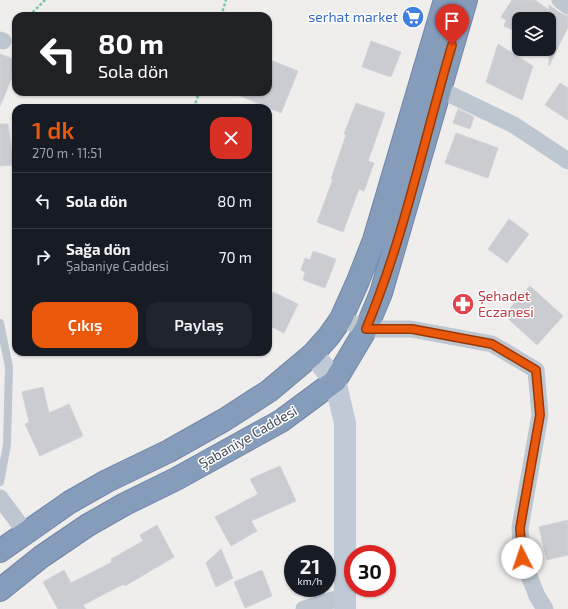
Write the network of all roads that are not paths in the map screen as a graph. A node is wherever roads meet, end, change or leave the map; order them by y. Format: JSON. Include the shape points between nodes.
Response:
{"nodes":[{"id":1,"x":445,"y":0,"type":"edge"},
{"id":2,"x":466,"y":0,"type":"edge"},
{"id":3,"x":560,"y":0,"type":"edge"},
{"id":4,"x":568,"y":6,"type":"edge"},
{"id":5,"x":439,"y":89,"type":"junction"},
{"id":6,"x":568,"y":161,"type":"edge"},
{"id":7,"x":341,"y":319,"type":"junction"},
{"id":8,"x":0,"y":323,"type":"edge"},
{"id":9,"x":366,"y":329,"type":"junction"},
{"id":10,"x":313,"y":354,"type":"junction"},
{"id":11,"x":335,"y":381,"type":"junction"},
{"id":12,"x":0,"y":482,"type":"edge"},
{"id":13,"x":0,"y":498,"type":"edge"},
{"id":14,"x":26,"y":533,"type":"junction"},
{"id":15,"x":0,"y":551,"type":"edge"},
{"id":16,"x":0,"y":590,"type":"edge"},
{"id":17,"x":345,"y":602,"type":"edge"},
{"id":18,"x":304,"y":609,"type":"edge"},
{"id":19,"x":545,"y":609,"type":"edge"}],
"edges":[{"from":1,"to":7,"type":"highway","via":[[374,240]]},
{"from":2,"to":5,"type":"highway","name":"Şabaniye Caddesi"},
{"from":3,"to":4,"type":"street"},
{"from":5,"to":6,"type":"street","via":[[514,125]]},
{"from":5,"to":9,"type":"highway","name":"Şabaniye Caddesi","via":[[381,293]]},
{"from":7,"to":9,"type":"street"},
{"from":7,"to":10,"type":"highway","via":[[330,336]]},
{"from":8,"to":12,"type":"lane","via":[[9,368],[8,445]]},
{"from":9,"to":11,"type":"highway","name":"Şabaniye Caddesi"},
{"from":9,"to":19,"type":"street","via":[[412,329],[492,344],[536,370],[540,415],[520,528],[522,558]]},
{"from":10,"to":11,"type":"street"},
{"from":10,"to":14,"type":"highway","via":[[269,391],[224,420],[76,498]]},
{"from":11,"to":16,"type":"highway","name":"Şabaniye Caddesi","via":[[281,421],[88,524]]},
{"from":11,"to":17,"type":"street","via":[[345,423]]},
{"from":13,"to":14,"type":"street"},
{"from":14,"to":15,"type":"highway"},
{"from":17,"to":18,"type":"street"}]}
